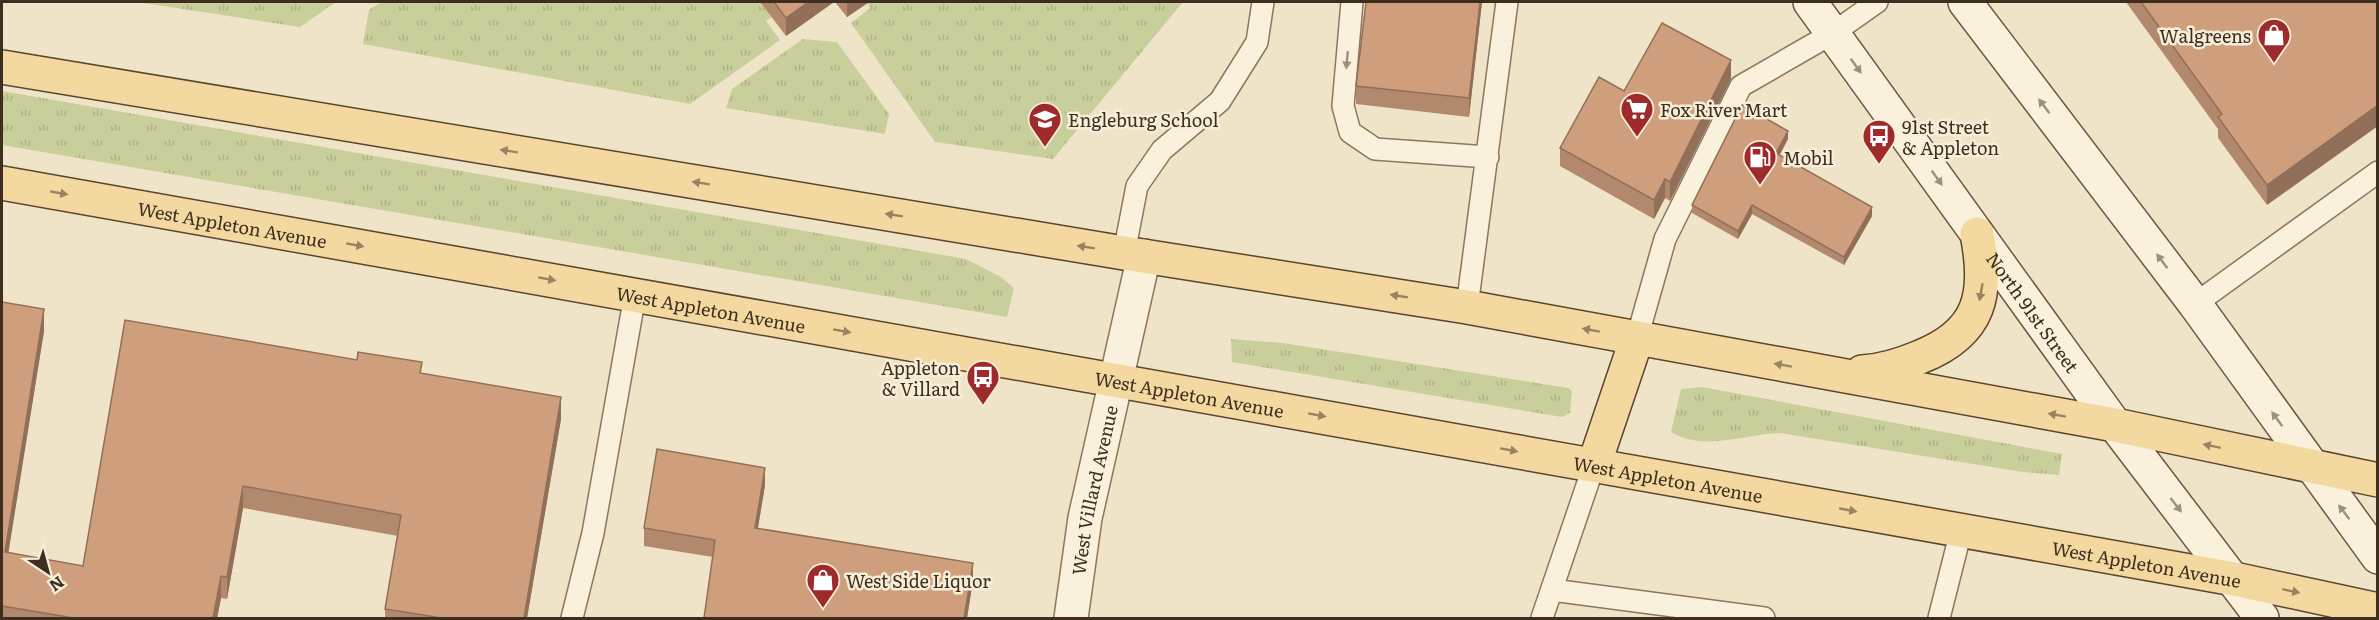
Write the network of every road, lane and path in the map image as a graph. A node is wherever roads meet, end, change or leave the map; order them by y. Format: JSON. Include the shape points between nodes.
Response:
{"nodes":[{"id":1,"x":1263,"y":2,"type":"edge"},
{"id":2,"x":1352,"y":2,"type":"edge"},
{"id":3,"x":1507,"y":2,"type":"edge"},
{"id":4,"x":1810,"y":2,"type":"edge"},
{"id":5,"x":1877,"y":2,"type":"edge"},
{"id":6,"x":1965,"y":2,"type":"edge"},
{"id":7,"x":1833,"y":33,"type":"junction"},
{"id":8,"x":2,"y":67,"type":"edge"},
{"id":9,"x":1488,"y":157,"type":"junction"},
{"id":10,"x":2378,"y":172,"type":"edge"},
{"id":11,"x":2,"y":183,"type":"edge"},
{"id":12,"x":1977,"y":234,"type":"junction"},
{"id":13,"x":1134,"y":255,"type":"junction"},
{"id":14,"x":635,"y":295,"type":"junction"},
{"id":15,"x":2195,"y":304,"type":"junction"},
{"id":16,"x":1467,"y":307,"type":"junction"},
{"id":17,"x":1637,"y":338,"type":"junction"},
{"id":18,"x":1834,"y":374,"type":"junction"},
{"id":19,"x":1115,"y":379,"type":"junction"},
{"id":20,"x":2115,"y":425,"type":"junction"},
{"id":21,"x":1594,"y":465,"type":"junction"},
{"id":22,"x":2311,"y":467,"type":"junction"},
{"id":23,"x":2378,"y":480,"type":"edge"},
{"id":24,"x":1961,"y":531,"type":"junction"},
{"id":25,"x":2378,"y":557,"type":"edge"},
{"id":26,"x":2234,"y":579,"type":"junction"},
{"id":27,"x":1552,"y":590,"type":"junction"},
{"id":28,"x":2378,"y":610,"type":"edge"},
{"id":29,"x":572,"y":618,"type":"edge"},
{"id":30,"x":1071,"y":618,"type":"edge"},
{"id":31,"x":1542,"y":618,"type":"edge"},
{"id":32,"x":1764,"y":618,"type":"edge"},
{"id":33,"x":1939,"y":618,"type":"edge"},
{"id":34,"x":2262,"y":618,"type":"edge"}],
"edges":[{"from":1,"to":13,"type":"lane","via":[[1257,42],[1220,101],[1162,150],[1137,186]]},
{"from":2,"to":9,"type":"lane","one_way":true,"via":[[1343,106],[1350,132],[1375,149]]},
{"from":3,"to":9,"type":"lane"},
{"from":4,"to":7,"type":"main road","name":"North 91st Street"},
{"from":5,"to":7,"type":"lane"},
{"from":15,"to":6,"type":"main road","one_way":true},
{"from":7,"to":12,"type":"main road","name":"North 91st Street","one_way":true},
{"from":7,"to":17,"type":"lane","via":[[1741,86],[1665,238]]},
{"from":13,"to":8,"type":"main road","one_way":true},
{"from":9,"to":16,"type":"lane"},
{"from":10,"to":15,"type":"lane"},
{"from":11,"to":14,"type":"main road","name":"West Appleton Avenue","one_way":true},
{"from":12,"to":18,"type":"main road","one_way":true,"via":[[1983,282],[1974,318],[1965,330],[1933,352],[1896,367]]},
{"from":12,"to":20,"type":"main road","name":"North 91st Street"},
{"from":16,"to":13,"type":"main road","one_way":true},
{"from":13,"to":19,"type":"main road","name":"West Villard Avenue"},
{"from":14,"to":19,"type":"main road","name":"West Appleton Avenue","one_way":true},
{"from":14,"to":29,"type":"lane","via":[[593,533]]},
{"from":22,"to":15,"type":"main road","one_way":true},
{"from":17,"to":16,"type":"main road","one_way":true},
{"from":18,"to":17,"type":"main road","one_way":true},
{"from":17,"to":21,"type":"main road"},
{"from":20,"to":18,"type":"main road","one_way":true},
{"from":19,"to":21,"type":"main road","name":"West Appleton Avenue","one_way":true},
{"from":19,"to":30,"type":"main road","name":"West Villard Avenue","via":[[1085,518]]},
{"from":22,"to":20,"type":"main road","one_way":true},
{"from":20,"to":26,"type":"main road","name":"North 91st Street","one_way":true},
{"from":21,"to":24,"type":"main road","name":"West Appleton Avenue","one_way":true},
{"from":21,"to":27,"type":"lane"},
{"from":22,"to":23,"type":"main road"},
{"from":25,"to":22,"type":"main road","one_way":true},
{"from":24,"to":26,"type":"main road","name":"West Appleton Avenue"},
{"from":24,"to":33,"type":"lane"},
{"from":26,"to":28,"type":"main road","name":"West Appleton Avenue","one_way":true},
{"from":26,"to":34,"type":"main road","name":"North 91st Street"},
{"from":27,"to":31,"type":"lane"},
{"from":27,"to":32,"type":"lane"}]}
